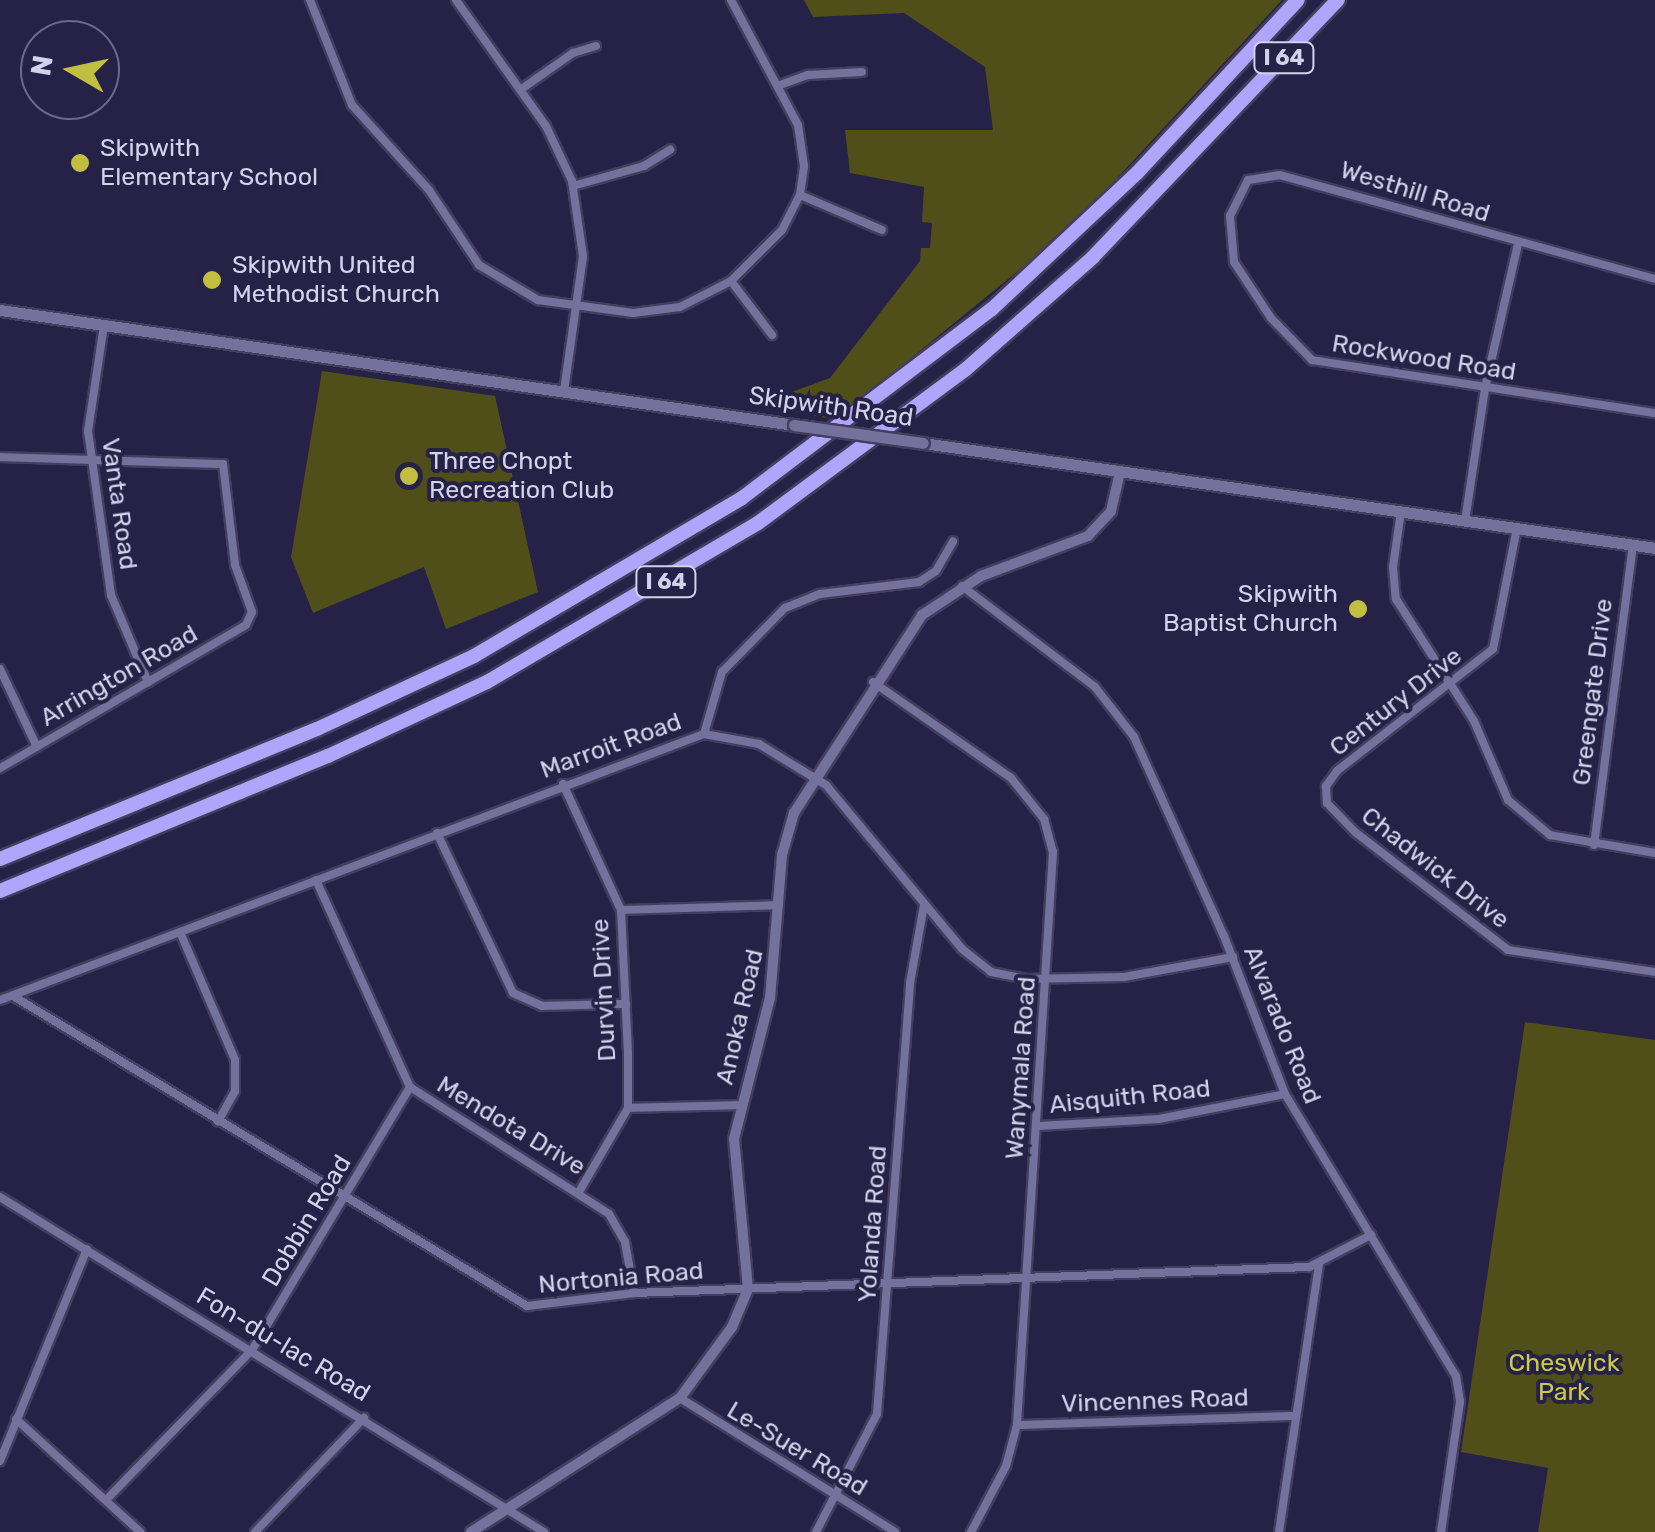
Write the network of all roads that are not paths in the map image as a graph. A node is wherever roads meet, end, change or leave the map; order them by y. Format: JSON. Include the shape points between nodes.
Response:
{"nodes":[{"id":1,"x":310,"y":0,"type":"edge"},
{"id":2,"x":456,"y":0,"type":"edge"},
{"id":3,"x":731,"y":0,"type":"edge"},
{"id":4,"x":1298,"y":0,"type":"edge"},
{"id":5,"x":1338,"y":0,"type":"edge"},
{"id":6,"x":596,"y":46,"type":"dead end"},
{"id":7,"x":862,"y":72,"type":"dead end"},
{"id":8,"x":780,"y":85,"type":"junction"},
{"id":9,"x":520,"y":90,"type":"junction"},
{"id":10,"x":670,"y":150,"type":"dead end"},
{"id":11,"x":574,"y":186,"type":"junction"},
{"id":12,"x":800,"y":195,"type":"junction"},
{"id":13,"x":882,"y":230,"type":"dead end"},
{"id":14,"x":1518,"y":244,"type":"junction"},
{"id":15,"x":1234,"y":262,"type":"joint"},
{"id":16,"x":1655,"y":280,"type":"edge"},
{"id":17,"x":731,"y":281,"type":"junction"},
{"id":18,"x":577,"y":306,"type":"junction"},
{"id":19,"x":0,"y":310,"type":"edge"},
{"id":20,"x":104,"y":325,"type":"junction"},
{"id":21,"x":772,"y":335,"type":"dead end"},
{"id":22,"x":1485,"y":388,"type":"junction"},
{"id":23,"x":564,"y":392,"type":"junction"},
{"id":24,"x":1655,"y":414,"type":"edge"},
{"id":25,"x":0,"y":458,"type":"edge"},
{"id":26,"x":92,"y":459,"type":"junction"},
{"id":27,"x":1120,"y":472,"type":"junction"},
{"id":28,"x":1400,"y":511,"type":"junction"},
{"id":29,"x":1464,"y":521,"type":"junction"},
{"id":30,"x":1517,"y":528,"type":"junction"},
{"id":31,"x":953,"y":541,"type":"dead end"},
{"id":32,"x":1633,"y":545,"type":"junction"},
{"id":33,"x":1655,"y":548,"type":"edge"},
{"id":34,"x":962,"y":586,"type":"junction"},
{"id":35,"x":0,"y":668,"type":"edge"},
{"id":36,"x":148,"y":682,"type":"junction"},
{"id":37,"x":873,"y":682,"type":"junction"},
{"id":38,"x":1450,"y":685,"type":"junction"},
{"id":39,"x":704,"y":734,"type":"junction"},
{"id":40,"x":37,"y":746,"type":"junction"},
{"id":41,"x":0,"y":768,"type":"edge"},
{"id":42,"x":812,"y":778,"type":"junction"},
{"id":43,"x":564,"y":784,"type":"junction"},
{"id":44,"x":1325,"y":792,"type":"joint"},
{"id":45,"x":437,"y":832,"type":"junction"},
{"id":46,"x":1594,"y":845,"type":"junction"},
{"id":47,"x":1655,"y":852,"type":"edge"},
{"id":48,"x":0,"y":859,"type":"edge"},
{"id":49,"x":316,"y":880,"type":"junction"},
{"id":50,"x":0,"y":891,"type":"edge"},
{"id":51,"x":779,"y":905,"type":"junction"},
{"id":52,"x":924,"y":905,"type":"junction"},
{"id":53,"x":620,"y":910,"type":"junction"},
{"id":54,"x":180,"y":932,"type":"junction"},
{"id":55,"x":1233,"y":957,"type":"junction"},
{"id":56,"x":1655,"y":972,"type":"edge"},
{"id":57,"x":1048,"y":980,"type":"junction"},
{"id":58,"x":12,"y":996,"type":"junction"},
{"id":59,"x":0,"y":1000,"type":"edge"},
{"id":60,"x":626,"y":1004,"type":"junction"},
{"id":61,"x":410,"y":1087,"type":"junction"},
{"id":62,"x":1285,"y":1094,"type":"junction"},
{"id":63,"x":741,"y":1106,"type":"junction"},
{"id":64,"x":628,"y":1108,"type":"junction"},
{"id":65,"x":218,"y":1122,"type":"junction"},
{"id":66,"x":1038,"y":1126,"type":"junction"},
{"id":67,"x":579,"y":1192,"type":"junction"},
{"id":68,"x":0,"y":1196,"type":"edge"},
{"id":69,"x":343,"y":1199,"type":"junction"},
{"id":70,"x":1371,"y":1235,"type":"junction"},
{"id":71,"x":87,"y":1249,"type":"junction"},
{"id":72,"x":1319,"y":1264,"type":"junction"},
{"id":73,"x":1026,"y":1278,"type":"junction"},
{"id":74,"x":889,"y":1284,"type":"junction"},
{"id":75,"x":748,"y":1289,"type":"junction"},
{"id":76,"x":634,"y":1293,"type":"junction"},
{"id":77,"x":252,"y":1350,"type":"junction"},
{"id":78,"x":680,"y":1398,"type":"junction"},
{"id":79,"x":1294,"y":1416,"type":"junction"},
{"id":80,"x":364,"y":1418,"type":"junction"},
{"id":81,"x":16,"y":1419,"type":"junction"},
{"id":82,"x":1017,"y":1425,"type":"junction"},
{"id":83,"x":0,"y":1460,"type":"edge"},
{"id":84,"x":836,"y":1496,"type":"junction"},
{"id":85,"x":106,"y":1500,"type":"junction"},
{"id":86,"x":509,"y":1508,"type":"junction"},
{"id":87,"x":140,"y":1532,"type":"edge"},
{"id":88,"x":254,"y":1532,"type":"edge"},
{"id":89,"x":471,"y":1532,"type":"edge"},
{"id":90,"x":544,"y":1532,"type":"edge"},
{"id":91,"x":816,"y":1532,"type":"edge"},
{"id":92,"x":894,"y":1532,"type":"edge"},
{"id":93,"x":971,"y":1532,"type":"edge"},
{"id":94,"x":1279,"y":1532,"type":"edge"},
{"id":95,"x":1441,"y":1532,"type":"edge"}],
"edges":[{"from":1,"to":18,"type":"street","via":[[352,105],[429,190],[478,265],[517,293]]},
{"from":2,"to":9,"type":"street"},
{"from":3,"to":8,"type":"street"},
{"from":4,"to":48,"type":"highway","number":"I 64","via":[[1137,173],[992,309],[729,507],[474,656],[317,730]]},
{"from":5,"to":50,"type":"highway","number":"I 64","via":[[1093,258],[965,370],[758,523],[488,682],[328,756]]},
{"from":6,"to":9,"type":"street"},
{"from":7,"to":8,"type":"street","via":[[808,74]]},
{"from":8,"to":12,"type":"street","via":[[803,147]]},
{"from":9,"to":11,"type":"street","via":[[552,136]]},
{"from":10,"to":11,"type":"street","via":[[644,166]]},
{"from":11,"to":18,"type":"street","via":[[583,238]]},
{"from":12,"to":13,"type":"street"},
{"from":12,"to":17,"type":"street","via":[[782,230]]},
{"from":14,"to":15,"type":"street","name":"Westhill Road","via":[[1301,179],[1262,175],[1248,180],[1233,201]]},
{"from":14,"to":16,"type":"street","name":"Westhill Road"},
{"from":14,"to":22,"type":"street"},
{"from":15,"to":22,"type":"street","name":"Rockwood Road","via":[[1271,318],[1312,360]]},
{"from":17,"to":18,"type":"street","via":[[661,311]]},
{"from":17,"to":21,"type":"street"},
{"from":18,"to":23,"type":"street"},
{"from":19,"to":20,"type":"main road","name":"Skipwith Road"},
{"from":20,"to":23,"type":"main road","name":"Skipwith Road"},
{"from":20,"to":26,"type":"street","name":"Vanta Road","via":[[88,430]]},
{"from":22,"to":24,"type":"street","name":"Rockwood Road"},
{"from":22,"to":29,"type":"street"},
{"from":23,"to":27,"type":"main road","name":"Skipwith Road","bridge":true},
{"from":25,"to":26,"type":"street"},
{"from":26,"to":36,"type":"street","name":"Vanta Road","via":[[111,595]]},
{"from":26,"to":36,"type":"street","name":"Arrington Road","via":[[223,464],[235,565],[252,612],[246,624]]},
{"from":27,"to":28,"type":"main road","name":"Skipwith Road"},
{"from":27,"to":34,"type":"street","name":"Anoka Road","via":[[1111,511],[1088,536]]},
{"from":28,"to":29,"type":"main road","name":"Skipwith Road"},
{"from":28,"to":38,"type":"street","via":[[1394,591]]},
{"from":29,"to":30,"type":"main road","name":"Skipwith Road"},
{"from":30,"to":32,"type":"main road","name":"Skipwith Road"},
{"from":30,"to":38,"type":"street","name":"Century Drive","via":[[1501,634],[1488,656]]},
{"from":31,"to":39,"type":"street","via":[[936,571],[919,582],[820,594],[772,618],[722,672]]},
{"from":32,"to":33,"type":"main road","name":"Skipwith Road"},
{"from":32,"to":46,"type":"street","name":"Greengate Drive"},
{"from":34,"to":37,"type":"street","name":"Anoka Road","via":[[922,616]]},
{"from":34,"to":55,"type":"street","name":"Alvarado Road","via":[[1063,660],[1120,713]]},
{"from":35,"to":40,"type":"street"},
{"from":36,"to":40,"type":"street","name":"Arrington Road"},
{"from":37,"to":42,"type":"street","name":"Anoka Road"},
{"from":37,"to":57,"type":"street","name":"Wanymala Road","via":[[997,766],[1044,818],[1055,866]]},
{"from":38,"to":44,"type":"street","name":"Century Drive","via":[[1358,753]]},
{"from":38,"to":46,"type":"street","via":[[1516,811],[1550,835]]},
{"from":39,"to":42,"type":"street","name":"Marroit Road","via":[[759,744]]},
{"from":39,"to":43,"type":"street","name":"Marroit Road"},
{"from":40,"to":41,"type":"street","name":"Arrington Road"},
{"from":42,"to":51,"type":"street","name":"Anoka Road","via":[[784,843]]},
{"from":42,"to":52,"type":"street","name":"Marroit Road","via":[[826,785]]},
{"from":43,"to":45,"type":"street","name":"Marroit Road"},
{"from":43,"to":53,"type":"street","name":"Durvin Drive"},
{"from":44,"to":56,"type":"street","name":"Chadwick Drive","via":[[1331,810],[1355,832],[1508,950]]},
{"from":45,"to":49,"type":"street","name":"Marroit Road"},
{"from":45,"to":60,"type":"street","via":[[512,992],[542,1006]]},
{"from":46,"to":47,"type":"street"},
{"from":49,"to":54,"type":"street","name":"Marroit Road"},
{"from":49,"to":61,"type":"street","name":"Mendota Drive"},
{"from":51,"to":53,"type":"street"},
{"from":51,"to":63,"type":"street","name":"Anoka Road","via":[[770,998]]},
{"from":52,"to":57,"type":"street","name":"Marroit Road","via":[[988,971]]},
{"from":52,"to":74,"type":"street","name":"Yolanda Road","via":[[910,983]]},
{"from":53,"to":60,"type":"street","name":"Durvin Drive"},
{"from":54,"to":58,"type":"street","name":"Marroit Road"},
{"from":54,"to":65,"type":"street","via":[[235,1060],[235,1091]]},
{"from":55,"to":57,"type":"street","name":"Marroit Road","via":[[1124,977]]},
{"from":55,"to":62,"type":"street","name":"Alvarado Road"},
{"from":57,"to":66,"type":"street","name":"Wanymala Road"},
{"from":58,"to":59,"type":"street","name":"Marroit Road"},
{"from":58,"to":65,"type":"street","name":"Nortonia Road"},
{"from":60,"to":64,"type":"street","name":"Durvin Drive"},
{"from":61,"to":67,"type":"street","name":"Mendota Drive"},
{"from":61,"to":69,"type":"street","name":"Dobbin Road"},
{"from":62,"to":66,"type":"street","name":"Aisquith Road","via":[[1159,1119]]},
{"from":62,"to":70,"type":"street","name":"Alvarado Road"},
{"from":63,"to":64,"type":"street"},
{"from":63,"to":75,"type":"street","name":"Anoka Road","via":[[734,1159]]},
{"from":64,"to":67,"type":"street"},
{"from":65,"to":69,"type":"street","name":"Nortonia Road"},
{"from":66,"to":73,"type":"street","name":"Wanymala Road"},
{"from":67,"to":76,"type":"street","name":"Mendota Drive","via":[[617,1224]]},
{"from":68,"to":71,"type":"street","name":"Fon-du-lac Road"},
{"from":69,"to":76,"type":"street","name":"Nortonia Road","via":[[519,1304],[552,1308]]},
{"from":69,"to":77,"type":"street","name":"Dobbin Road"},
{"from":70,"to":72,"type":"street","name":"Nortonia Road"},
{"from":70,"to":95,"type":"street","name":"Alvarado Road","via":[[1445,1352],[1459,1388]]},
{"from":71,"to":77,"type":"street","name":"Fon-du-lac Road"},
{"from":71,"to":81,"type":"street"},
{"from":72,"to":73,"type":"street","name":"Nortonia Road"},
{"from":72,"to":79,"type":"street"},
{"from":73,"to":74,"type":"street","name":"Nortonia Road"},
{"from":73,"to":82,"type":"street","name":"Wanymala Road"},
{"from":74,"to":75,"type":"street","name":"Nortonia Road"},
{"from":74,"to":84,"type":"street","name":"Yolanda Road","via":[[878,1414]]},
{"from":75,"to":76,"type":"street","name":"Nortonia Road"},
{"from":75,"to":78,"type":"street","via":[[732,1327]]},
{"from":77,"to":80,"type":"street","name":"Fon-du-lac Road"},
{"from":77,"to":85,"type":"street","name":"Dobbin Road"},
{"from":78,"to":84,"type":"street","name":"Le-Suer Road"},
{"from":78,"to":86,"type":"street"},
{"from":79,"to":82,"type":"street","name":"Vincennes Road"},
{"from":79,"to":94,"type":"street"},
{"from":80,"to":86,"type":"street","name":"Fon-du-lac Road"},
{"from":80,"to":88,"type":"street"},
{"from":81,"to":83,"type":"street"},
{"from":81,"to":85,"type":"street"},
{"from":82,"to":93,"type":"street","name":"Wanymala Road","via":[[1006,1466]]},
{"from":84,"to":91,"type":"street","name":"Yolanda Road"},
{"from":84,"to":92,"type":"street","name":"Le-Suer Road"},
{"from":85,"to":87,"type":"street"},
{"from":86,"to":89,"type":"street"},
{"from":86,"to":90,"type":"street","name":"Fon-du-lac Road"}]}
